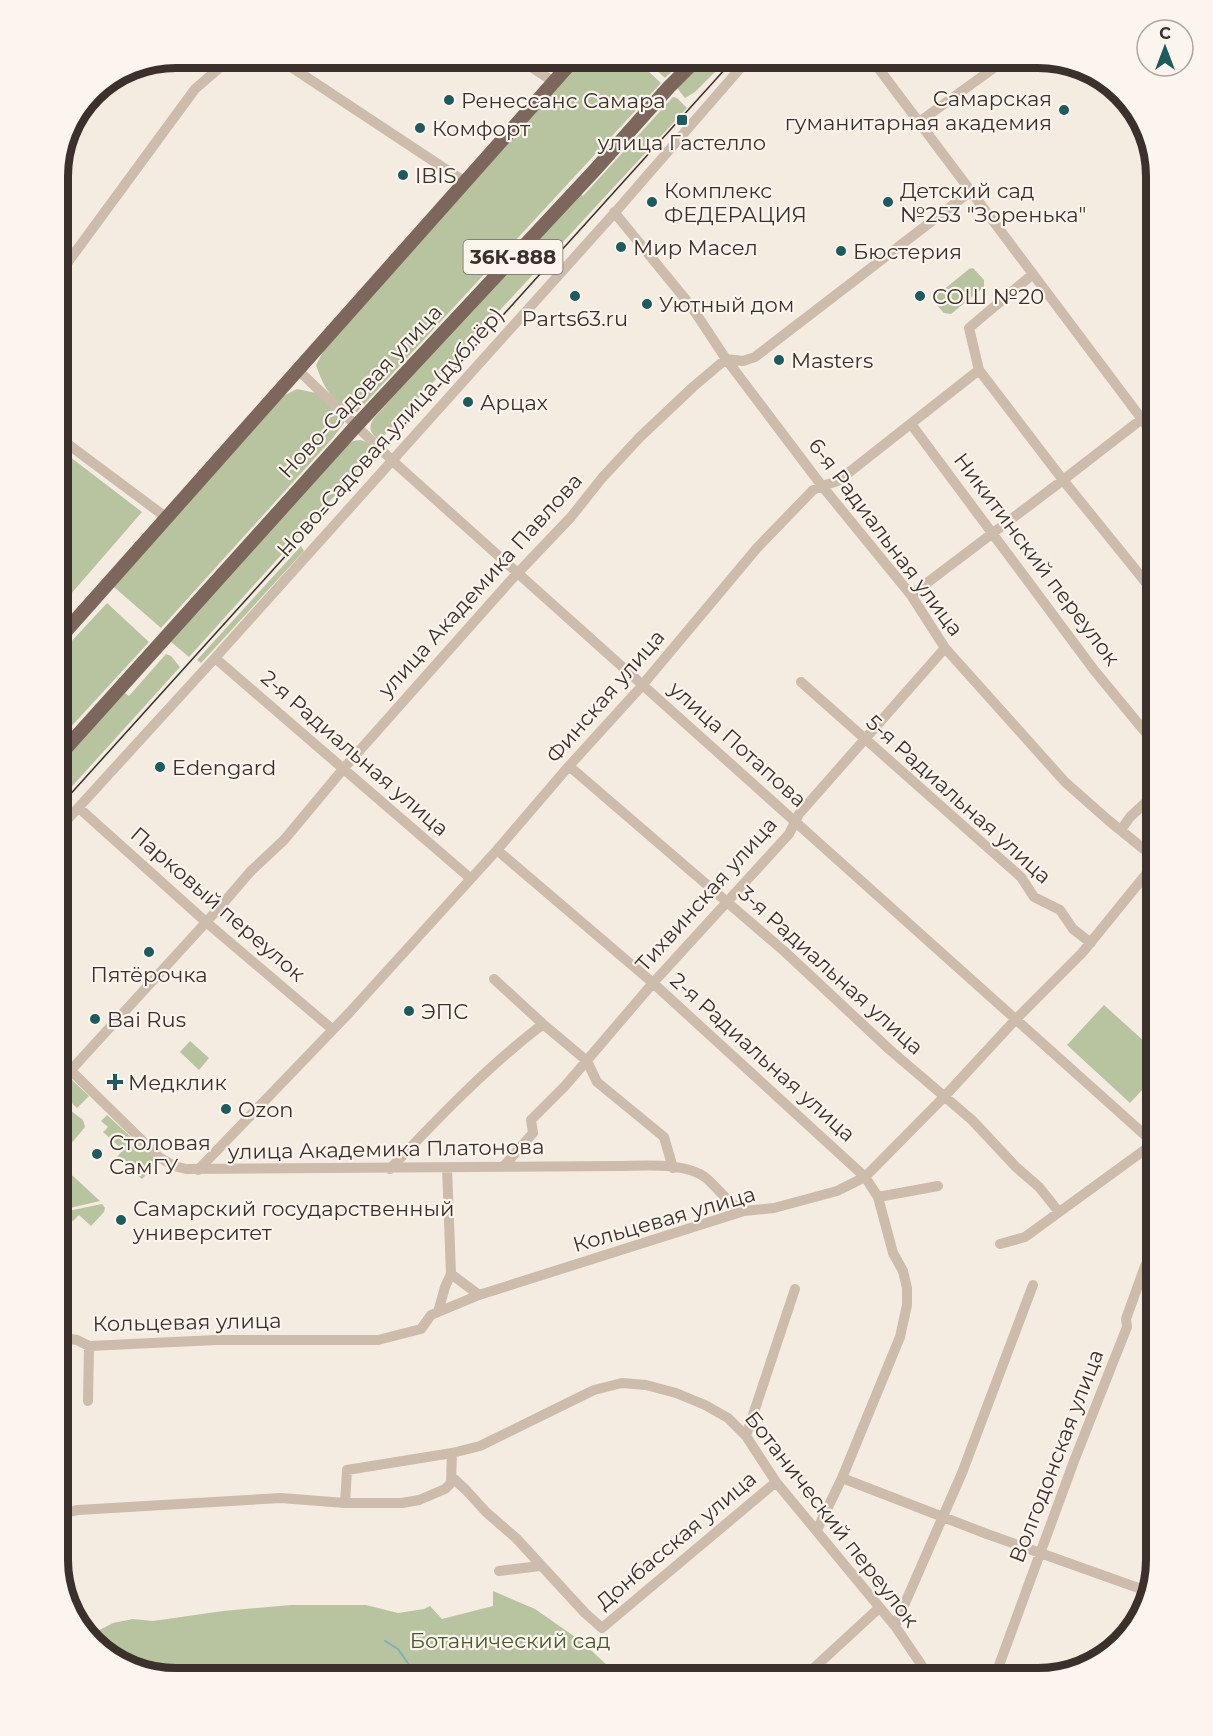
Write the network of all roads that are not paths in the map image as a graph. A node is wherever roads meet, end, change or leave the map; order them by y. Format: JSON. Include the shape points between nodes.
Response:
{"nodes":[{"id":1,"x":219,"y":68,"type":"edge"},
{"id":2,"x":293,"y":68,"type":"edge"},
{"id":3,"x":533,"y":68,"type":"edge"},
{"id":4,"x":566,"y":68,"type":"edge"},
{"id":5,"x":688,"y":68,"type":"edge"},
{"id":6,"x":740,"y":68,"type":"edge"},
{"id":7,"x":878,"y":68,"type":"edge"},
{"id":8,"x":994,"y":68,"type":"edge"},
{"id":9,"x":554,"y":82,"type":"junction"},
{"id":10,"x":920,"y":122,"type":"junction"},
{"id":11,"x":465,"y":182,"type":"junction"},
{"id":12,"x":971,"y":191,"type":"junction"},
{"id":13,"x":614,"y":212,"type":"junction"},
{"id":14,"x":68,"y":262,"type":"edge"},
{"id":15,"x":1033,"y":274,"type":"junction"},
{"id":16,"x":726,"y":359,"type":"junction"},
{"id":17,"x":297,"y":369,"type":"junction"},
{"id":18,"x":979,"y":370,"type":"junction"},
{"id":19,"x":1146,"y":415,"type":"edge"},
{"id":20,"x":1140,"y":419,"type":"junction"},
{"id":21,"x":911,"y":424,"type":"junction"},
{"id":22,"x":356,"y":426,"type":"junction"},
{"id":23,"x":1146,"y":426,"type":"edge"},
{"id":24,"x":68,"y":444,"type":"edge"},
{"id":25,"x":392,"y":460,"type":"junction"},
{"id":26,"x":1063,"y":480,"type":"junction"},
{"id":27,"x":822,"y":486,"type":"junction"},
{"id":28,"x":167,"y":518,"type":"junction"},
{"id":29,"x":992,"y":534,"type":"junction"},
{"id":30,"x":518,"y":573,"type":"junction"},
{"id":31,"x":1146,"y":583,"type":"edge"},
{"id":32,"x":911,"y":595,"type":"junction"},
{"id":33,"x":68,"y":628,"type":"edge"},
{"id":34,"x":945,"y":648,"type":"junction"},
{"id":35,"x":215,"y":658,"type":"junction"},
{"id":36,"x":801,"y":682,"type":"dead end"},
{"id":37,"x":642,"y":685,"type":"junction"},
{"id":38,"x":1146,"y":733,"type":"edge"},
{"id":39,"x":864,"y":740,"type":"junction"},
{"id":40,"x":68,"y":746,"type":"edge"},
{"id":41,"x":569,"y":766,"type":"junction"},
{"id":42,"x":344,"y":768,"type":"junction"},
{"id":43,"x":1146,"y":802,"type":"edge"},
{"id":44,"x":79,"y":808,"type":"junction"},
{"id":45,"x":68,"y":820,"type":"edge"},
{"id":46,"x":796,"y":822,"type":"junction"},
{"id":47,"x":1121,"y":830,"type":"junction"},
{"id":48,"x":497,"y":850,"type":"junction"},
{"id":49,"x":1146,"y":851,"type":"edge"},
{"id":50,"x":1146,"y":873,"type":"edge"},
{"id":51,"x":470,"y":878,"type":"junction"},
{"id":52,"x":726,"y":903,"type":"junction"},
{"id":53,"x":206,"y":922,"type":"junction"},
{"id":54,"x":1091,"y":943,"type":"junction"},
{"id":55,"x":494,"y":979,"type":"dead end"},
{"id":56,"x":653,"y":983,"type":"junction"},
{"id":57,"x":1016,"y":1019,"type":"junction"},
{"id":58,"x":543,"y":1024,"type":"junction"},
{"id":59,"x":332,"y":1029,"type":"junction"},
{"id":60,"x":587,"y":1061,"type":"junction"},
{"id":61,"x":68,"y":1067,"type":"edge"},
{"id":62,"x":71,"y":1070,"type":"junction"},
{"id":63,"x":943,"y":1098,"type":"junction"},
{"id":64,"x":1146,"y":1136,"type":"edge"},
{"id":65,"x":1146,"y":1150,"type":"edge"},
{"id":66,"x":503,"y":1167,"type":"junction"},
{"id":67,"x":673,"y":1167,"type":"junction"},
{"id":68,"x":447,"y":1168,"type":"junction"},
{"id":69,"x":390,"y":1169,"type":"junction"},
{"id":70,"x":198,"y":1170,"type":"junction"},
{"id":71,"x":865,"y":1177,"type":"junction"},
{"id":72,"x":938,"y":1186,"type":"dead end"},
{"id":73,"x":878,"y":1197,"type":"junction"},
{"id":74,"x":744,"y":1211,"type":"junction"},
{"id":75,"x":1059,"y":1212,"type":"junction"},
{"id":76,"x":1000,"y":1244,"type":"dead end"},
{"id":77,"x":1146,"y":1264,"type":"edge"},
{"id":78,"x":451,"y":1274,"type":"junction"},
{"id":79,"x":1032,"y":1285,"type":"dead end"},
{"id":80,"x":795,"y":1289,"type":"dead end"},
{"id":81,"x":479,"y":1295,"type":"junction"},
{"id":82,"x":438,"y":1312,"type":"junction"},
{"id":83,"x":68,"y":1339,"type":"edge"},
{"id":84,"x":89,"y":1346,"type":"junction"},
{"id":85,"x":88,"y":1401,"type":"dead end"},
{"id":86,"x":746,"y":1436,"type":"junction"},
{"id":87,"x":452,"y":1453,"type":"junction"},
{"id":88,"x":452,"y":1477,"type":"junction"},
{"id":89,"x":842,"y":1478,"type":"junction"},
{"id":90,"x":776,"y":1482,"type":"junction"},
{"id":91,"x":345,"y":1503,"type":"junction"},
{"id":92,"x":68,"y":1512,"type":"edge"},
{"id":93,"x":942,"y":1516,"type":"junction"},
{"id":94,"x":817,"y":1530,"type":"junction"},
{"id":95,"x":1040,"y":1554,"type":"junction"},
{"id":96,"x":540,"y":1566,"type":"junction"},
{"id":97,"x":499,"y":1571,"type":"dead end"},
{"id":98,"x":1142,"y":1589,"type":"edge"},
{"id":99,"x":879,"y":1608,"type":"junction"},
{"id":100,"x":895,"y":1626,"type":"junction"},
{"id":101,"x":814,"y":1668,"type":"edge"},
{"id":102,"x":924,"y":1668,"type":"edge"},
{"id":103,"x":998,"y":1668,"type":"edge"}],
"edges":[{"from":1,"to":14,"type":"street","via":[[195,89]]},
{"from":2,"to":11,"type":"street"},
{"from":3,"to":9,"type":"street"},
{"from":4,"to":9,"type":"main road"},
{"from":5,"to":22,"type":"main road","name":"Ново-Садовая улица","number":"36К-888"},
{"from":6,"to":13,"type":"street","name":"Ново-Садовая улица (дублёр)"},
{"from":7,"to":10,"type":"street"},
{"from":8,"to":10,"type":"street"},
{"from":9,"to":11,"type":"main road"},
{"from":10,"to":12,"type":"street"},
{"from":11,"to":17,"type":"main road"},
{"from":12,"to":15,"type":"street"},
{"from":12,"to":16,"type":"street","via":[[755,357],[743,361]]},
{"from":13,"to":16,"type":"street","name":"6-я Радиальная улица","via":[[691,306]]},
{"from":13,"to":25,"type":"street","name":"Ново-Садовая улица (дублёр)"},
{"from":15,"to":18,"type":"street","via":[[969,328]]},
{"from":15,"to":20,"type":"street"},
{"from":16,"to":27,"type":"street","name":"6-я Радиальная улица"},
{"from":16,"to":30,"type":"street","name":"улица Академика Павлова","via":[[640,437]]},
{"from":17,"to":22,"type":"street","name":"улица Потапова"},
{"from":17,"to":28,"type":"main road"},
{"from":18,"to":21,"type":"street","name":"Финская улица"},
{"from":18,"to":26,"type":"street"},
{"from":19,"to":20,"type":"street"},
{"from":20,"to":23,"type":"street"},
{"from":20,"to":26,"type":"street"},
{"from":21,"to":27,"type":"street","name":"Финская улица","via":[[838,481]]},
{"from":21,"to":29,"type":"street","name":"Никитинский переулок"},
{"from":22,"to":25,"type":"street","name":"улица Потапова"},
{"from":22,"to":40,"type":"main road","name":"Ново-Садовая улица","number":"36К-888"},
{"from":24,"to":28,"type":"street"},
{"from":25,"to":30,"type":"street","name":"улица Потапова"},
{"from":25,"to":35,"type":"street","name":"Ново-Садовая улица (дублёр)"},
{"from":26,"to":29,"type":"street"},
{"from":26,"to":31,"type":"street"},
{"from":27,"to":32,"type":"street","name":"6-я Радиальная улица"},
{"from":27,"to":37,"type":"street","name":"Финская улица","via":[[813,490],[757,548]]},
{"from":28,"to":33,"type":"main road"},
{"from":29,"to":32,"type":"street"},
{"from":29,"to":38,"type":"street","name":"Никитинский переулок"},
{"from":30,"to":37,"type":"street","name":"улица Потапова"},
{"from":30,"to":42,"type":"street","name":"улица Академика Павлова"},
{"from":32,"to":34,"type":"street","name":"6-я Радиальная улица"},
{"from":34,"to":39,"type":"street","name":"Тихвинская улица"},
{"from":34,"to":47,"type":"street","name":"6-я Радиальная улица","via":[[1065,782]]},
{"from":35,"to":42,"type":"street","name":"2-я Радиальная улица"},
{"from":35,"to":44,"type":"street","name":"Ново-Садовая улица (дублёр)"},
{"from":36,"to":39,"type":"street","name":"5-я Радиальная улица"},
{"from":37,"to":41,"type":"street","name":"Финская улица"},
{"from":37,"to":46,"type":"street","name":"улица Потапова"},
{"from":39,"to":46,"type":"street","name":"Тихвинская улица"},
{"from":39,"to":54,"type":"street","name":"5-я Радиальная улица","via":[[1021,877],[1034,897],[1060,910],[1073,929]]},
{"from":41,"to":48,"type":"street","name":"Финская улица"},
{"from":41,"to":52,"type":"street","name":"3-я Радиальная улица"},
{"from":42,"to":51,"type":"street","name":"2-я Радиальная улица"},
{"from":42,"to":53,"type":"street","name":"улица Академика Павлова","via":[[284,840]]},
{"from":43,"to":47,"type":"street"},
{"from":44,"to":45,"type":"street","name":"Ново-Садовая улица (дублёр)"},
{"from":44,"to":53,"type":"street","name":"Парковый переулок"},
{"from":46,"to":52,"type":"street","name":"Тихвинская улица"},
{"from":46,"to":57,"type":"street","name":"улица Потапова"},
{"from":47,"to":49,"type":"street","name":"6-я Радиальная улица"},
{"from":48,"to":51,"type":"street","name":"Финская улица"},
{"from":48,"to":56,"type":"street","name":"2-я Радиальная улица"},
{"from":50,"to":54,"type":"street","name":"Кольцевая улица"},
{"from":51,"to":59,"type":"street","name":"Финская улица"},
{"from":52,"to":56,"type":"street","name":"Тихвинская улица"},
{"from":52,"to":63,"type":"street","name":"3-я Радиальная улица","via":[[784,951]]},
{"from":53,"to":59,"type":"street","name":"Парковый переулок"},
{"from":53,"to":62,"type":"street","name":"улица Академика Павлова"},
{"from":54,"to":57,"type":"street","name":"Кольцевая улица"},
{"from":55,"to":58,"type":"street"},
{"from":56,"to":60,"type":"street","name":"Тихвинская улица"},
{"from":56,"to":71,"type":"street","name":"2-я Радиальная улица"},
{"from":57,"to":63,"type":"street","name":"Кольцевая улица"},
{"from":57,"to":64,"type":"street","name":"улица Потапова"},
{"from":58,"to":60,"type":"street"},
{"from":58,"to":69,"type":"street","via":[[516,1044]]},
{"from":59,"to":70,"type":"street","name":"Финская улица"},
{"from":60,"to":66,"type":"street","name":"Тихвинская улица","via":[[531,1120],[532,1132]]},
{"from":60,"to":67,"type":"street","via":[[597,1082],[664,1137]]},
{"from":61,"to":62,"type":"street","name":"улица Академика Платонова"},
{"from":62,"to":70,"type":"street","name":"улица Академика Платонова","via":[[159,1157],[174,1166]]},
{"from":63,"to":71,"type":"street","name":"Кольцевая улица"},
{"from":63,"to":75,"type":"street","name":"3-я Радиальная улица","via":[[972,1120]]},
{"from":65,"to":75,"type":"street"},
{"from":66,"to":67,"type":"street","name":"улица Академика Платонова"},
{"from":66,"to":68,"type":"street","name":"улица Академика Платонова"},
{"from":67,"to":74,"type":"street","name":"улица Академика Платонова","via":[[706,1178],[732,1206]]},
{"from":68,"to":69,"type":"street","name":"улица Академика Платонова"},
{"from":68,"to":78,"type":"street"},
{"from":69,"to":70,"type":"street","name":"улица Академика Платонова"},
{"from":71,"to":73,"type":"street"},
{"from":71,"to":74,"type":"street","name":"Кольцевая улица","via":[[837,1191],[774,1208]]},
{"from":72,"to":73,"type":"street"},
{"from":73,"to":89,"type":"street","via":[[893,1253],[903,1271],[907,1305],[900,1337]]},
{"from":74,"to":81,"type":"street","name":"Кольцевая улица"},
{"from":75,"to":76,"type":"street","via":[[1025,1237]]},
{"from":77,"to":95,"type":"street","name":"Волгодонская улица","via":[[1126,1319],[1127,1327]]},
{"from":78,"to":81,"type":"street"},
{"from":78,"to":82,"type":"street"},
{"from":79,"to":93,"type":"street","via":[[962,1473]]},
{"from":80,"to":86,"type":"street"},
{"from":81,"to":82,"type":"street","name":"Кольцевая улица"},
{"from":82,"to":84,"type":"street","name":"Кольцевая улица","via":[[421,1329],[378,1340],[216,1340]]},
{"from":83,"to":84,"type":"street","name":"Кольцевая улица"},
{"from":84,"to":85,"type":"street"},
{"from":86,"to":87,"type":"street","name":"Ботанический переулок","via":[[728,1418],[705,1405],[646,1385],[622,1383],[594,1390],[480,1446]]},
{"from":86,"to":90,"type":"street","name":"Ботанический переулок"},
{"from":87,"to":88,"type":"street"},
{"from":87,"to":91,"type":"street","name":"Ботанический переулок","via":[[347,1470]]},
{"from":88,"to":91,"type":"street","via":[[445,1489],[419,1500]]},
{"from":88,"to":96,"type":"street"},
{"from":89,"to":93,"type":"street"},
{"from":89,"to":94,"type":"street"},
{"from":90,"to":94,"type":"street","name":"Ботанический переулок"},
{"from":90,"to":96,"type":"street","name":"Донбасская улица","via":[[602,1628]]},
{"from":91,"to":92,"type":"street","via":[[281,1498]]},
{"from":93,"to":95,"type":"street"},
{"from":93,"to":100,"type":"street"},
{"from":94,"to":99,"type":"street","name":"Ботанический переулок"},
{"from":95,"to":98,"type":"street"},
{"from":95,"to":103,"type":"street","name":"Волгодонская улица"},
{"from":96,"to":97,"type":"street"},
{"from":99,"to":100,"type":"street","name":"Ботанический переулок"},
{"from":99,"to":101,"type":"street"},
{"from":100,"to":102,"type":"street","name":"Ботанический переулок"}]}
